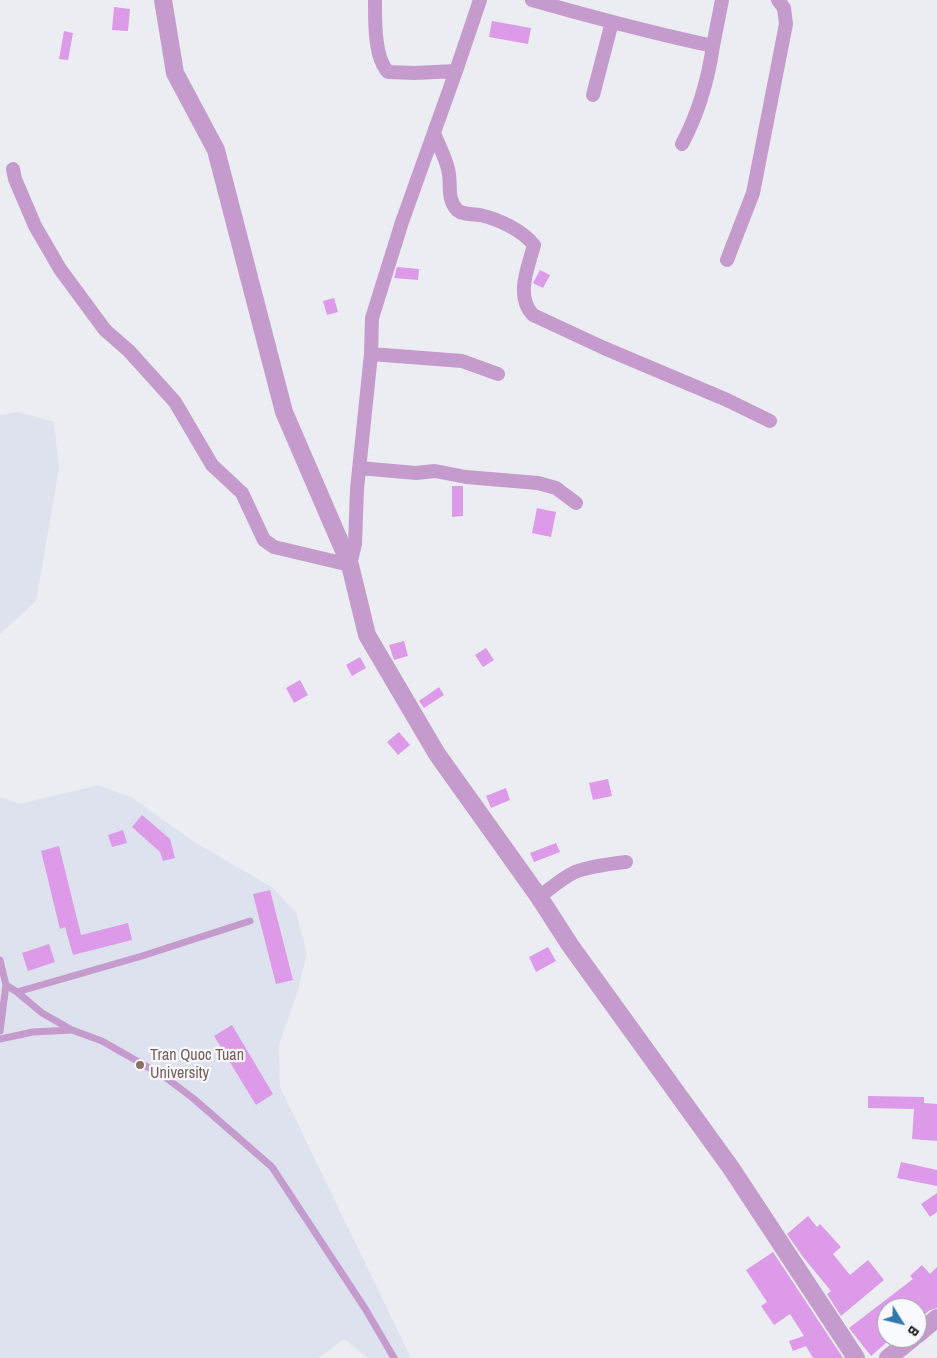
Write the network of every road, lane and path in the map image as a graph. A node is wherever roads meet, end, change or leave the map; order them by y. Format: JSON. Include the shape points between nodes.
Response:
{"nodes":[{"id":1,"x":163,"y":0,"type":"edge"},
{"id":2,"x":375,"y":0,"type":"edge"},
{"id":3,"x":480,"y":0,"type":"edge"},
{"id":4,"x":532,"y":0,"type":"edge"},
{"id":5,"x":722,"y":0,"type":"edge"},
{"id":6,"x":778,"y":0,"type":"edge"},
{"id":7,"x":612,"y":22,"type":"junction"},
{"id":8,"x":713,"y":46,"type":"junction"},
{"id":9,"x":456,"y":71,"type":"junction"},
{"id":10,"x":593,"y":95,"type":"dead end"},
{"id":11,"x":434,"y":133,"type":"junction"},
{"id":12,"x":682,"y":144,"type":"dead end"},
{"id":13,"x":13,"y":169,"type":"dead end"},
{"id":14,"x":727,"y":260,"type":"dead end"},
{"id":15,"x":371,"y":354,"type":"junction"},
{"id":16,"x":498,"y":374,"type":"dead end"},
{"id":17,"x":770,"y":421,"type":"dead end"},
{"id":18,"x":359,"y":468,"type":"junction"},
{"id":19,"x":576,"y":503,"type":"dead end"},
{"id":20,"x":350,"y":565,"type":"junction"},
{"id":21,"x":626,"y":862,"type":"dead end"},
{"id":22,"x":539,"y":897,"type":"junction"},
{"id":23,"x":250,"y":921,"type":"dead end"},
{"id":24,"x":0,"y":960,"type":"edge"},
{"id":25,"x":6,"y":985,"type":"junction"},
{"id":26,"x":17,"y":992,"type":"junction"},
{"id":27,"x":72,"y":1030,"type":"junction"},
{"id":28,"x":0,"y":1032,"type":"edge"},
{"id":29,"x":0,"y":1039,"type":"edge"},
{"id":30,"x":937,"y":1318,"type":"edge"},
{"id":31,"x":927,"y":1326,"type":"edge"},
{"id":32,"x":900,"y":1348,"type":"edge"},
{"id":33,"x":394,"y":1358,"type":"edge"},
{"id":34,"x":856,"y":1358,"type":"edge"},
{"id":35,"x":888,"y":1358,"type":"edge"}],
"edges":[{"from":1,"to":20,"type":"street","via":[[175,73],[216,150],[284,412]]},
{"from":2,"to":9,"type":"street","via":[[376,32],[388,72]]},
{"from":3,"to":9,"type":"street"},
{"from":4,"to":7,"type":"street"},
{"from":5,"to":8,"type":"street"},
{"from":6,"to":14,"type":"street","via":[[784,8],[786,24],[753,193]]},
{"from":7,"to":8,"type":"street"},
{"from":7,"to":10,"type":"street"},
{"from":8,"to":12,"type":"street","via":[[700,101]]},
{"from":9,"to":11,"type":"street"},
{"from":11,"to":15,"type":"street","via":[[372,318]]},
{"from":11,"to":17,"type":"street","via":[[449,170],[450,198],[457,210],[495,220],[527,237],[534,245],[523,291],[526,307],[533,315]]},
{"from":13,"to":20,"type":"street","via":[[35,226],[60,270],[105,330],[129,351],[175,402],[212,466],[242,493],[264,540],[274,547]]},
{"from":15,"to":16,"type":"street","via":[[462,361]]},
{"from":15,"to":18,"type":"street"},
{"from":18,"to":19,"type":"street","via":[[416,473],[435,471],[466,478],[538,483],[556,488]]},
{"from":18,"to":20,"type":"street","via":[[355,544]]},
{"from":20,"to":22,"type":"street","via":[[366,635],[437,754]]},
{"from":21,"to":22,"type":"street","via":[[576,872]]},
{"from":22,"to":34,"type":"street","via":[[731,1168]]},
{"from":23,"to":26,"type":"lane"},
{"from":24,"to":25,"type":"lane"},
{"from":25,"to":26,"type":"lane"},
{"from":25,"to":28,"type":"lane"},
{"from":26,"to":27,"type":"lane","via":[[42,1013]]},
{"from":27,"to":29,"type":"lane","via":[[33,1032]]},
{"from":27,"to":33,"type":"lane","via":[[102,1041],[166,1077],[272,1167]]},
{"from":30,"to":31,"type":"street"},
{"from":32,"to":35,"type":"street"}]}
